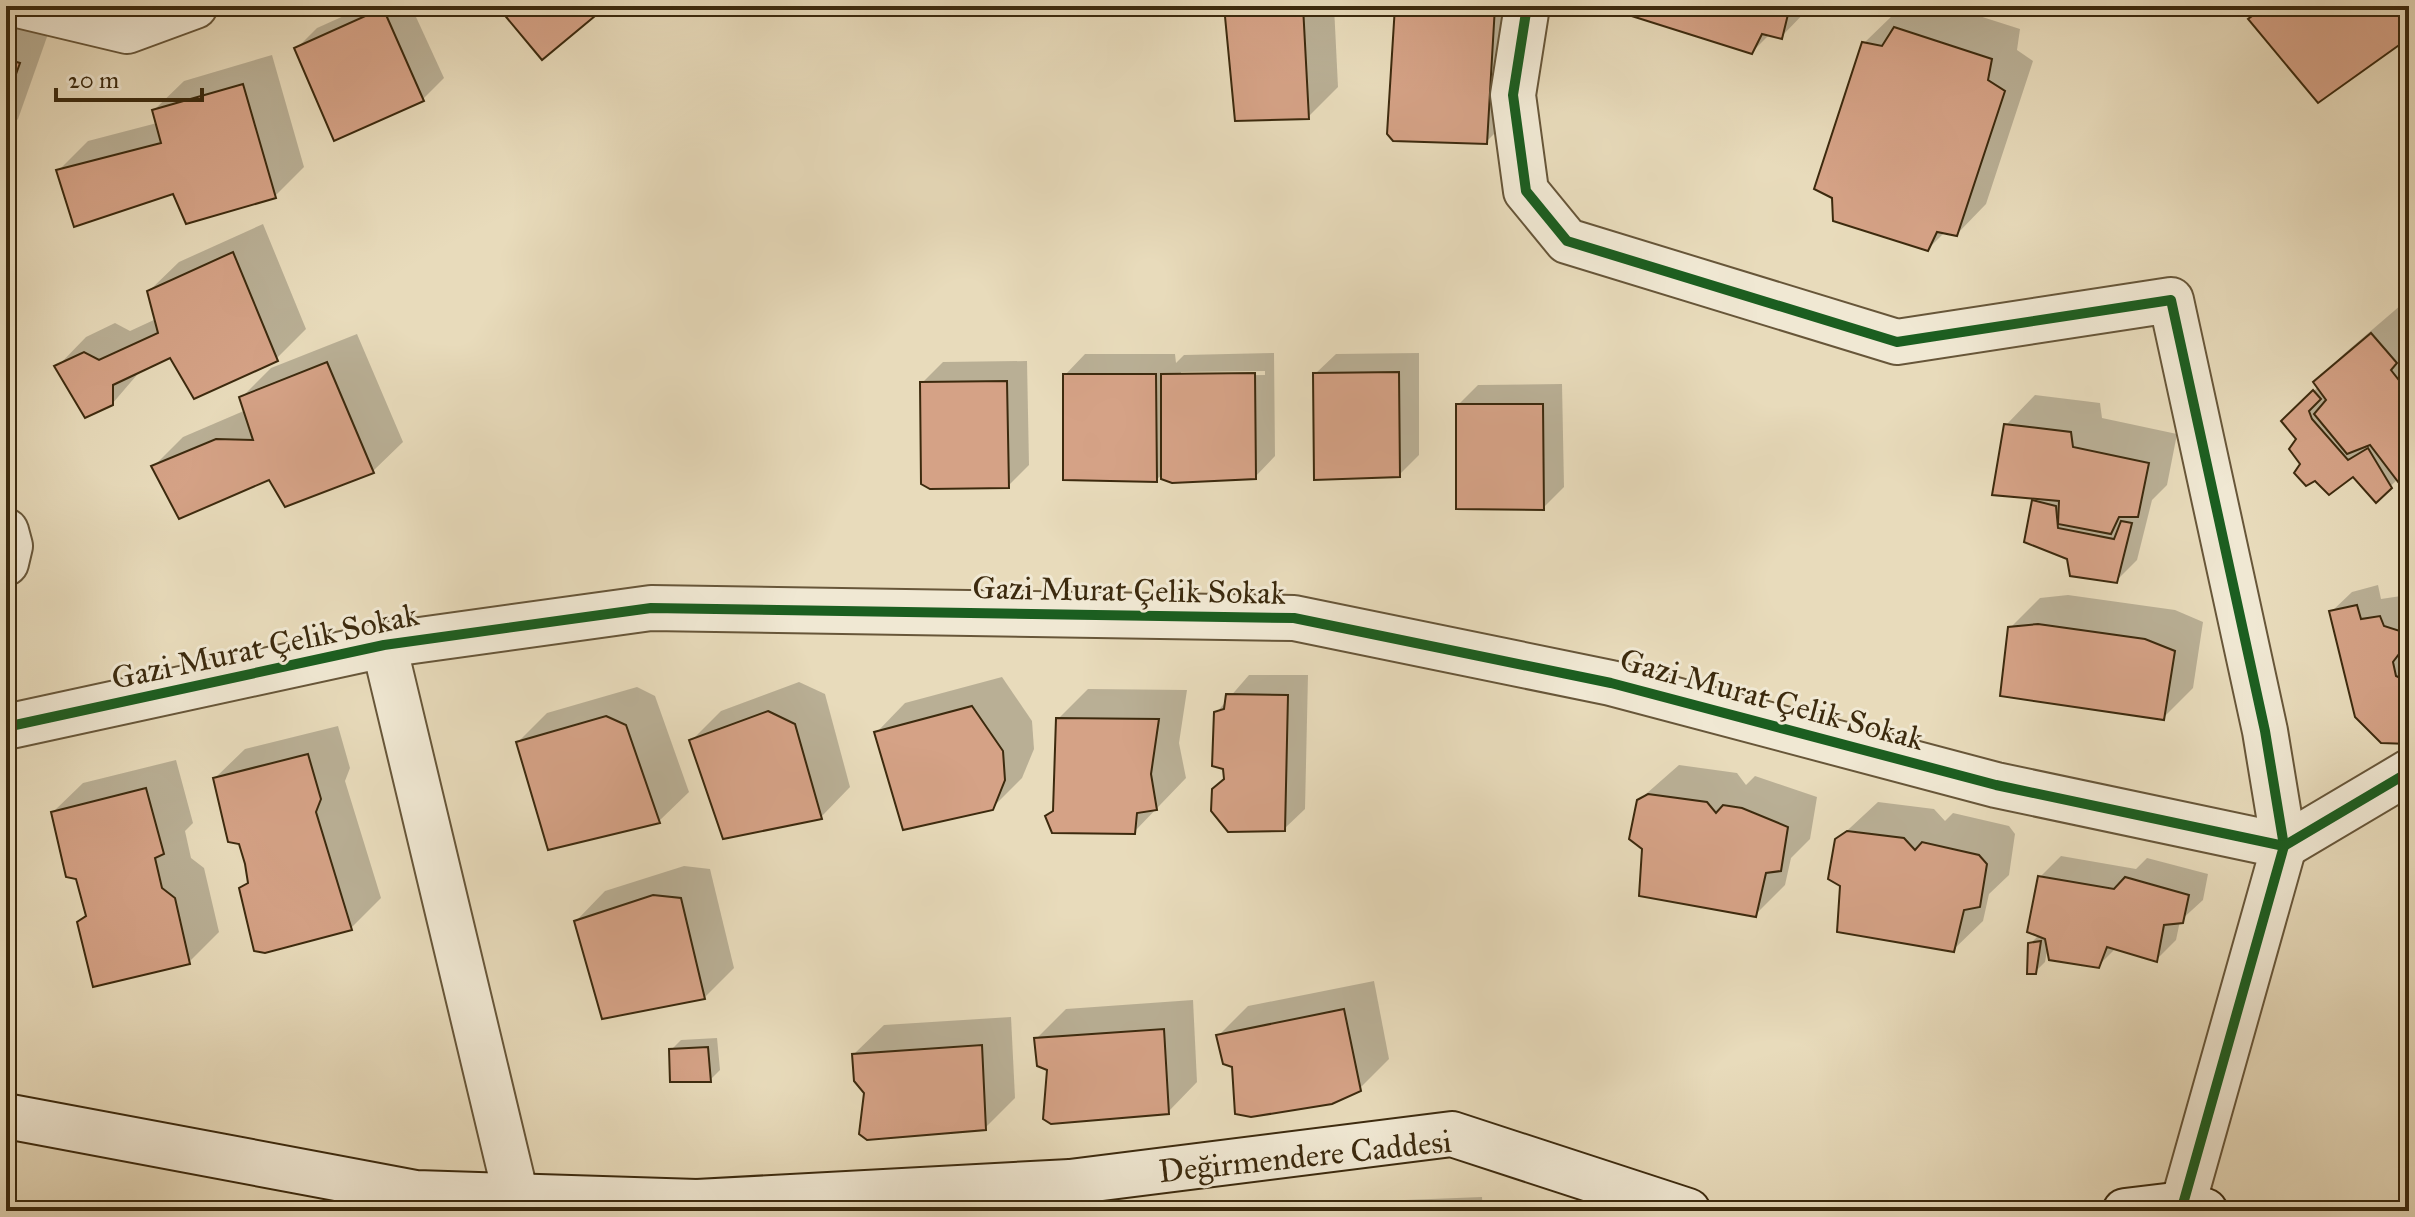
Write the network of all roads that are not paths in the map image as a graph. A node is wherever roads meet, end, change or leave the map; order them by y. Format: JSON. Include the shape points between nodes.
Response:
{"nodes":[{"id":1,"x":22,"y":6,"type":"edge"},
{"id":2,"x":195,"y":6,"type":"edge"},
{"id":3,"x":1527,"y":6,"type":"edge"},
{"id":4,"x":6,"y":531,"type":"edge"},
{"id":5,"x":6,"y":563,"type":"edge"},
{"id":6,"x":384,"y":645,"type":"junction"},
{"id":7,"x":6,"y":727,"type":"edge"},
{"id":8,"x":2409,"y":772,"type":"edge"},
{"id":9,"x":2284,"y":846,"type":"junction"},
{"id":10,"x":6,"y":1116,"type":"edge"},
{"id":11,"x":516,"y":1196,"type":"junction"},
{"id":12,"x":1069,"y":1197,"type":"edge"},
{"id":13,"x":1621,"y":1200,"type":"edge"},
{"id":14,"x":2194,"y":1207,"type":"edge"},
{"id":15,"x":1688,"y":1211,"type":"edge"},
{"id":16,"x":2125,"y":1211,"type":"edge"}],
"edges":[{"from":1,"to":2,"type":"street","via":[[127,31]]},
{"from":3,"to":9,"type":"street","via":[[1513,95],[1526,191],[1567,241],[1897,342],[2171,300],[2265,731]]},
{"from":4,"to":5,"type":"street"},
{"from":6,"to":7,"type":"street","name":"Gazi Murat Çelik Sokak"},
{"from":6,"to":9,"type":"street","name":"Gazi Murat Çelik Sokak","via":[[651,608],[1294,618],[1611,683],[1996,785]]},
{"from":6,"to":11,"type":"street"},
{"from":8,"to":9,"type":"street"},
{"from":9,"to":14,"type":"street"},
{"from":10,"to":11,"type":"street","name":"Değirmendere Caddesi","via":[[416,1193]]},
{"from":11,"to":12,"type":"street","name":"Değirmendere Caddesi","via":[[697,1202]]},
{"from":12,"to":13,"type":"street","name":"Değirmendere Caddesi","via":[[1452,1134]]},
{"from":13,"to":15,"type":"street","name":"Değirmendere Caddesi"},
{"from":14,"to":16,"type":"street"}]}
